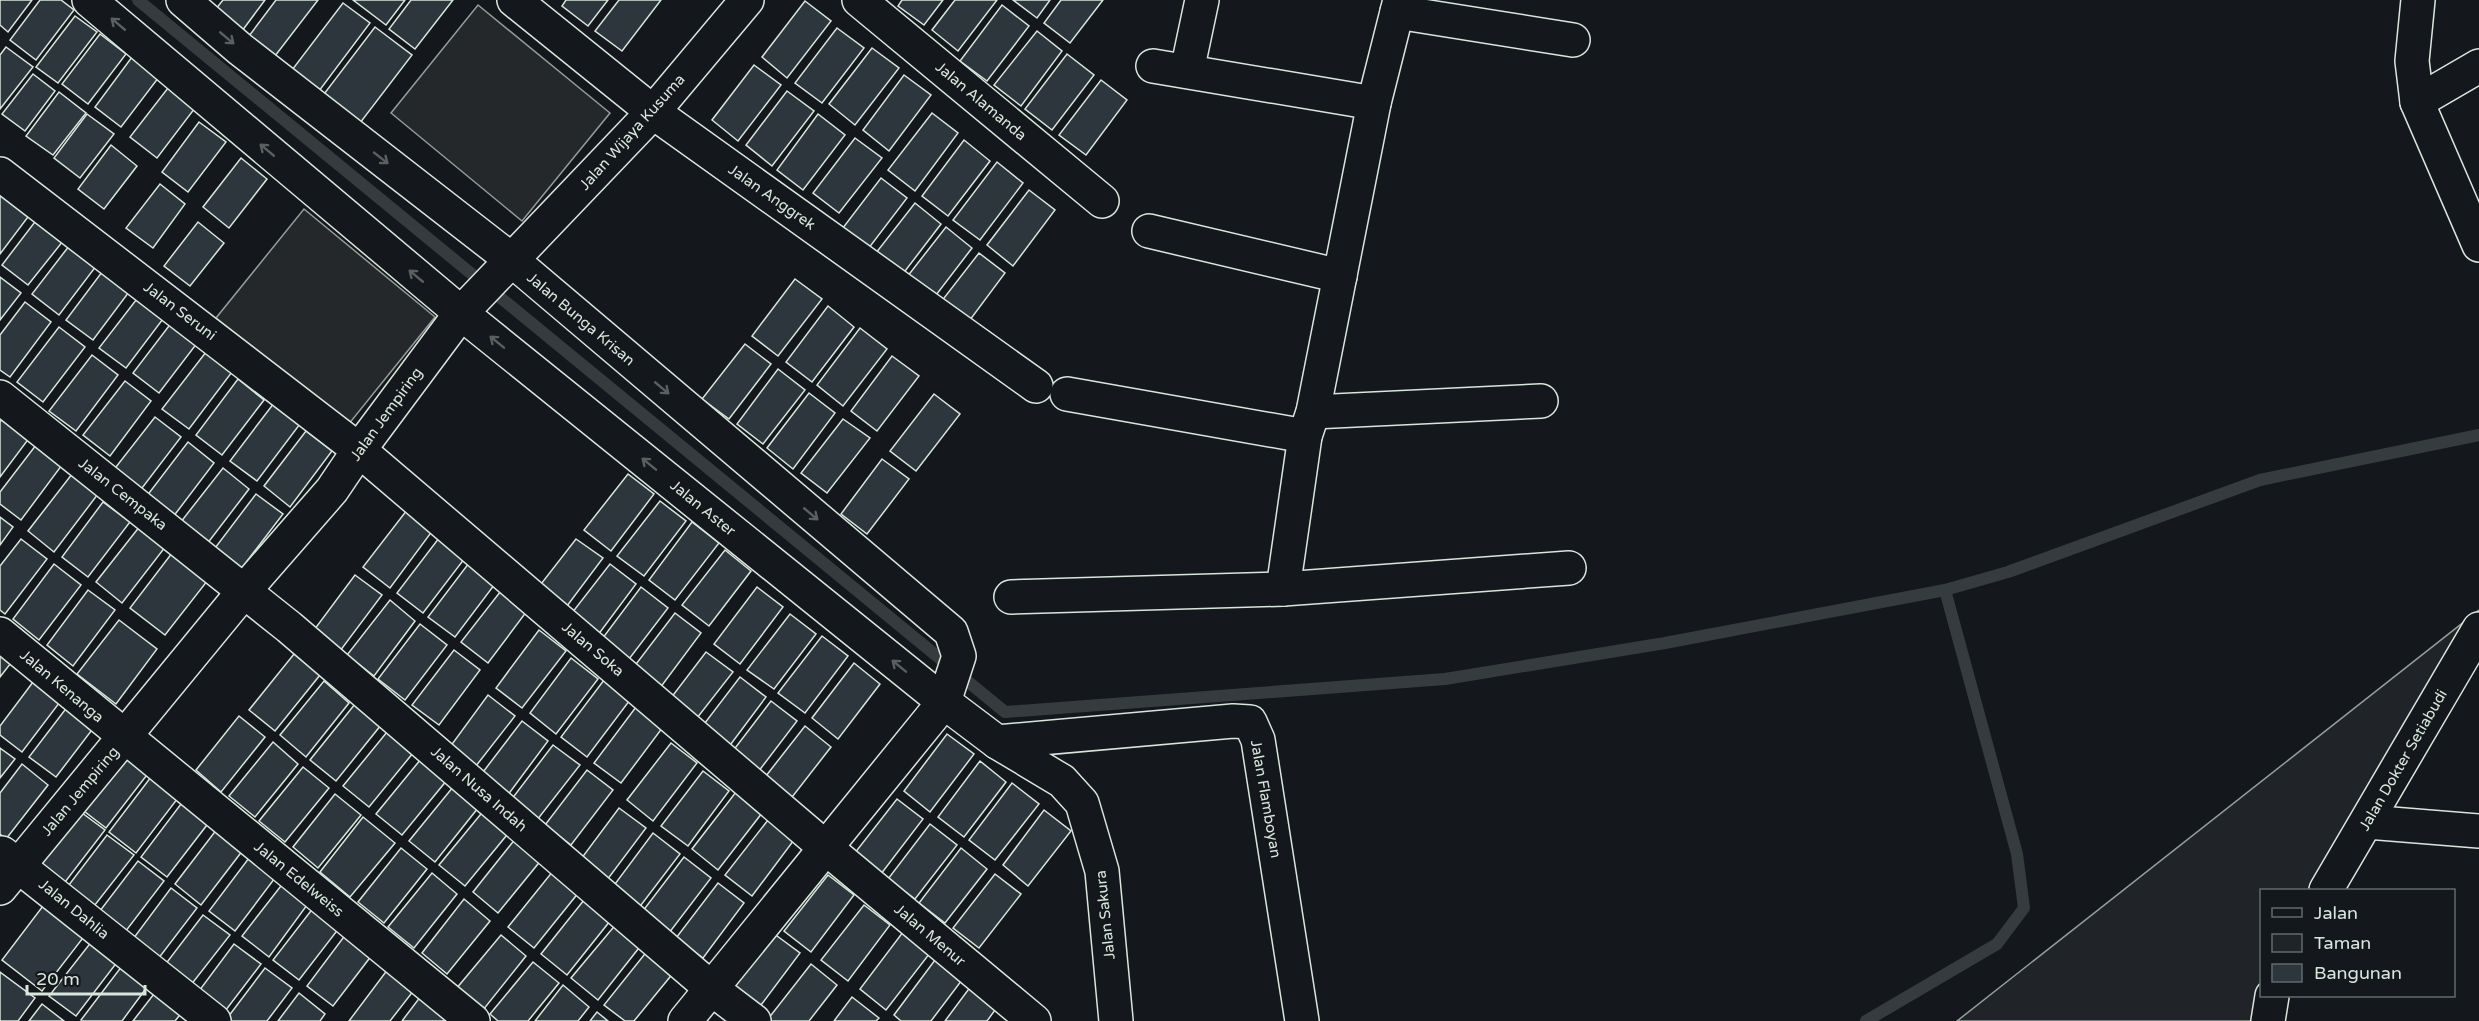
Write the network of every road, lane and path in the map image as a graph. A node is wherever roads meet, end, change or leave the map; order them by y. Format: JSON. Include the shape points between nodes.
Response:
{"nodes":[{"id":1,"x":89,"y":0,"type":"edge"},
{"id":2,"x":183,"y":0,"type":"edge"},
{"id":3,"x":514,"y":0,"type":"edge"},
{"id":4,"x":747,"y":0,"type":"edge"},
{"id":5,"x":859,"y":0,"type":"edge"},
{"id":6,"x":1202,"y":0,"type":"edge"},
{"id":7,"x":2418,"y":0,"type":"edge"},
{"id":8,"x":1398,"y":6,"type":"edge"},
{"id":9,"x":1573,"y":40,"type":"dead end"},
{"id":10,"x":1153,"y":66,"type":"dead end"},
{"id":11,"x":2479,"y":66,"type":"edge"},
{"id":12,"x":1187,"y":71,"type":"junction"},
{"id":13,"x":2417,"y":102,"type":"junction"},
{"id":14,"x":1374,"y":103,"type":"junction"},
{"id":15,"x":652,"y":112,"type":"junction"},
{"id":16,"x":0,"y":174,"type":"edge"},
{"id":17,"x":1102,"y":201,"type":"dead end"},
{"id":18,"x":1149,"y":231,"type":"dead end"},
{"id":19,"x":2479,"y":245,"type":"edge"},
{"id":20,"x":513,"y":261,"type":"junction"},
{"id":21,"x":1340,"y":276,"type":"junction"},
{"id":22,"x":461,"y":313,"type":"junction"},
{"id":23,"x":1036,"y":386,"type":"dead end"},
{"id":24,"x":1067,"y":394,"type":"dead end"},
{"id":25,"x":0,"y":398,"type":"edge"},
{"id":26,"x":1541,"y":401,"type":"dead end"},
{"id":27,"x":1309,"y":424,"type":"junction"},
{"id":28,"x":359,"y":450,"type":"junction"},
{"id":29,"x":1569,"y":568,"type":"dead end"},
{"id":30,"x":1283,"y":589,"type":"junction"},
{"id":31,"x":244,"y":591,"type":"junction"},
{"id":32,"x":1011,"y":597,"type":"dead end"},
{"id":33,"x":2479,"y":629,"type":"edge"},
{"id":34,"x":0,"y":634,"type":"edge"},
{"id":35,"x":944,"y":702,"type":"junction"},
{"id":36,"x":125,"y":736,"type":"junction"},
{"id":37,"x":997,"y":742,"type":"junction"},
{"id":38,"x":2367,"y":822,"type":"junction"},
{"id":39,"x":2479,"y":831,"type":"edge"},
{"id":40,"x":826,"y":848,"type":"junction"},
{"id":41,"x":6,"y":868,"type":"edge"},
{"id":42,"x":2327,"y":889,"type":"edge"},
{"id":43,"x":712,"y":989,"type":"junction"},
{"id":44,"x":2272,"y":997,"type":"edge"},
{"id":45,"x":214,"y":1021,"type":"edge"},
{"id":46,"x":473,"y":1021,"type":"edge"},
{"id":47,"x":685,"y":1021,"type":"edge"},
{"id":48,"x":754,"y":1021,"type":"edge"},
{"id":49,"x":1034,"y":1021,"type":"edge"},
{"id":50,"x":1116,"y":1021,"type":"edge"},
{"id":51,"x":1302,"y":1021,"type":"edge"},
{"id":52,"x":2268,"y":1021,"type":"edge"}],
"edges":[{"from":22,"to":1,"type":"street","one_way":true},
{"from":2,"to":20,"type":"street","name":"Jalan Bunga Krisan","one_way":true},
{"from":3,"to":15,"type":"street","name":"Jalan Anggrek"},
{"from":4,"to":15,"type":"street","name":"Jalan Wijaya Kusuma"},
{"from":5,"to":17,"type":"street","name":"Jalan Alamanda"},
{"from":6,"to":12,"type":"street"},
{"from":7,"to":13,"type":"street","via":[[2412,61]]},
{"from":8,"to":9,"type":"street"},
{"from":8,"to":14,"type":"street"},
{"from":10,"to":12,"type":"street"},
{"from":11,"to":13,"type":"street"},
{"from":12,"to":14,"type":"street"},
{"from":13,"to":19,"type":"street"},
{"from":14,"to":21,"type":"street"},
{"from":15,"to":20,"type":"street","name":"Jalan Wijaya Kusuma"},
{"from":15,"to":23,"type":"street","name":"Jalan Anggrek"},
{"from":16,"to":28,"type":"street","name":"Jalan Seruni"},
{"from":18,"to":21,"type":"street"},
{"from":20,"to":22,"type":"street","name":"Jalan Wijaya Kusuma"},
{"from":20,"to":35,"type":"street","name":"Jalan Bunga Krisan","one_way":true,"via":[[951,632],[959,656]]},
{"from":21,"to":27,"type":"street"},
{"from":22,"to":28,"type":"street","name":"Jalan Jempiring"},
{"from":35,"to":22,"type":"street","name":"Jalan Aster","one_way":true},
{"from":24,"to":27,"type":"street"},
{"from":25,"to":31,"type":"street","name":"Jalan Cempaka"},
{"from":26,"to":27,"type":"street"},
{"from":27,"to":30,"type":"street"},
{"from":28,"to":31,"type":"street","name":"Jalan Jempiring","via":[[332,490]]},
{"from":28,"to":40,"type":"street","name":"Jalan Soka"},
{"from":29,"to":30,"type":"street"},
{"from":30,"to":32,"type":"street"},
{"from":31,"to":36,"type":"street","name":"Jalan Jempiring"},
{"from":31,"to":43,"type":"street","name":"Jalan Nusa Indah"},
{"from":33,"to":38,"type":"street","name":"Jalan Dokter Setiabudi"},
{"from":34,"to":36,"type":"street","name":"Jalan Kenanga"},
{"from":35,"to":37,"type":"street","name":"Jalan Sakura"},
{"from":35,"to":40,"type":"street"},
{"from":36,"to":41,"type":"street","name":"Jalan Jempiring"},
{"from":36,"to":46,"type":"street","name":"Jalan Edelweiss"},
{"from":37,"to":50,"type":"street","name":"Jalan Sakura","via":[[1062,781],[1082,803],[1102,871]]},
{"from":37,"to":51,"type":"street","name":"Jalan Flamboyan","via":[[1250,722],[1258,740]]},
{"from":38,"to":39,"type":"street"},
{"from":38,"to":42,"type":"street","name":"Jalan Dokter Setiabudi"},
{"from":40,"to":43,"type":"street"},
{"from":40,"to":49,"type":"street","name":"Jalan Menur"},
{"from":41,"to":45,"type":"street","name":"Jalan Dahlia"},
{"from":43,"to":47,"type":"street"},
{"from":43,"to":48,"type":"street","name":"Jalan Nusa Indah"},
{"from":44,"to":52,"type":"street"}]}
